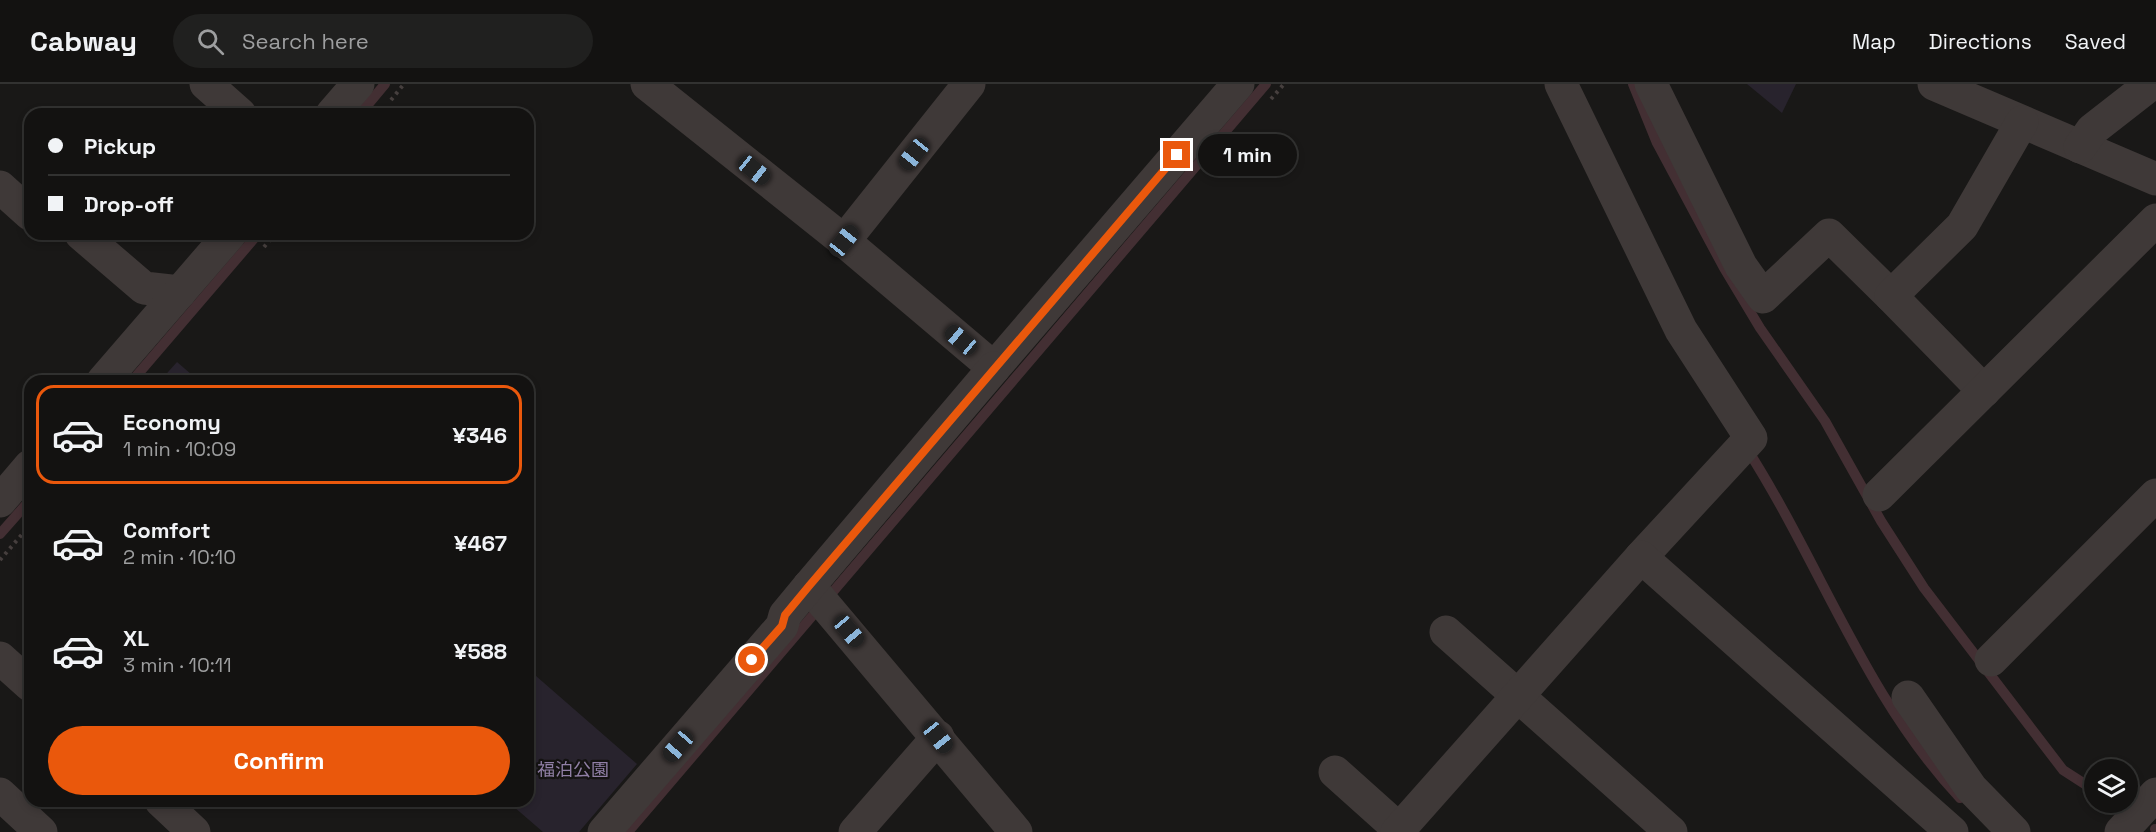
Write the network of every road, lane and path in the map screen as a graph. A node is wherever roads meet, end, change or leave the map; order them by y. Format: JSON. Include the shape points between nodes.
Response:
{"nodes":[{"id":1,"x":206,"y":84,"type":"edge"},
{"id":2,"x":358,"y":84,"type":"edge"},
{"id":3,"x":647,"y":84,"type":"edge"},
{"id":4,"x":969,"y":84,"type":"edge"},
{"id":5,"x":1238,"y":84,"type":"edge"},
{"id":6,"x":1561,"y":84,"type":"edge"},
{"id":7,"x":1651,"y":84,"type":"edge"},
{"id":8,"x":1934,"y":84,"type":"edge"},
{"id":9,"x":2151,"y":84,"type":"edge"},
{"id":10,"x":233,"y":108,"type":"edge"},
{"id":11,"x":337,"y":108,"type":"edge"},
{"id":12,"x":2022,"y":122,"type":"junction"},
{"id":13,"x":2086,"y":138,"type":"junction"},
{"id":14,"x":2156,"y":179,"type":"edge"},
{"id":15,"x":0,"y":188,"type":"edge"},
{"id":16,"x":24,"y":209,"type":"edge"},
{"id":17,"x":2156,"y":220,"type":"edge"},
{"id":18,"x":88,"y":240,"type":"edge"},
{"id":19,"x":225,"y":240,"type":"edge"},
{"id":20,"x":844,"y":241,"type":"junction"},
{"id":21,"x":180,"y":292,"type":"junction"},
{"id":22,"x":1891,"y":296,"type":"junction"},
{"id":23,"x":994,"y":368,"type":"junction"},
{"id":24,"x":108,"y":375,"type":"edge"},
{"id":25,"x":1984,"y":391,"type":"junction"},
{"id":26,"x":24,"y":473,"type":"edge"},
{"id":27,"x":1879,"y":495,"type":"dead end"},
{"id":28,"x":2156,"y":495,"type":"edge"},
{"id":29,"x":0,"y":501,"type":"edge"},
{"id":30,"x":24,"y":532,"type":"edge"},
{"id":31,"x":1641,"y":557,"type":"junction"},
{"id":32,"x":0,"y":560,"type":"edge"},
{"id":33,"x":819,"y":597,"type":"junction"},
{"id":34,"x":1446,"y":632,"type":"dead end"},
{"id":35,"x":0,"y":658,"type":"edge"},
{"id":36,"x":1991,"y":660,"type":"dead end"},
{"id":37,"x":24,"y":680,"type":"edge"},
{"id":38,"x":1518,"y":696,"type":"junction"},
{"id":39,"x":1908,"y":697,"type":"dead end"},
{"id":40,"x":938,"y":737,"type":"junction"},
{"id":41,"x":1335,"y":772,"type":"dead end"},
{"id":42,"x":0,"y":794,"type":"edge"},
{"id":43,"x":2156,"y":794,"type":"edge"},
{"id":44,"x":167,"y":807,"type":"edge"},
{"id":45,"x":1400,"y":831,"type":"edge"},
{"id":46,"x":41,"y":832,"type":"edge"},
{"id":47,"x":194,"y":832,"type":"edge"},
{"id":48,"x":604,"y":832,"type":"edge"},
{"id":49,"x":855,"y":832,"type":"edge"},
{"id":50,"x":1016,"y":832,"type":"edge"},
{"id":51,"x":1671,"y":832,"type":"edge"},
{"id":52,"x":1952,"y":832,"type":"edge"},
{"id":53,"x":2014,"y":832,"type":"edge"},
{"id":54,"x":2121,"y":832,"type":"edge"}],
"edges":[{"from":1,"to":10,"type":"street"},
{"from":2,"to":11,"type":"street"},
{"from":3,"to":20,"type":"street"},
{"from":4,"to":20,"type":"street"},
{"from":5,"to":23,"type":"street"},
{"from":6,"to":31,"type":"street","via":[[1681,330],[1751,438]]},
{"from":7,"to":22,"type":"street","via":[[1741,266],[1763,297],[1828,235]]},
{"from":8,"to":12,"type":"street"},
{"from":9,"to":13,"type":"street"},
{"from":12,"to":13,"type":"street"},
{"from":12,"to":22,"type":"street","via":[[1962,226]]},
{"from":13,"to":14,"type":"street"},
{"from":15,"to":16,"type":"street"},
{"from":17,"to":25,"type":"street"},
{"from":18,"to":21,"type":"street","via":[[144,288]]},
{"from":19,"to":21,"type":"street"},
{"from":20,"to":23,"type":"street"},
{"from":21,"to":24,"type":"street"},
{"from":22,"to":25,"type":"street"},
{"from":23,"to":33,"type":"street"},
{"from":25,"to":27,"type":"street"},
{"from":26,"to":29,"type":"street"},
{"from":28,"to":36,"type":"street"},
{"from":30,"to":32,"type":"path"},
{"from":31,"to":38,"type":"street"},
{"from":31,"to":52,"type":"street"},
{"from":33,"to":40,"type":"street"},
{"from":33,"to":48,"type":"street","via":[[785,615],[782,626]]},
{"from":34,"to":38,"type":"street"},
{"from":35,"to":37,"type":"street"},
{"from":38,"to":45,"type":"street"},
{"from":38,"to":51,"type":"street"},
{"from":39,"to":53,"type":"street","via":[[1971,788]]},
{"from":40,"to":49,"type":"street"},
{"from":40,"to":50,"type":"street"},
{"from":41,"to":45,"type":"street"},
{"from":42,"to":46,"type":"street"},
{"from":43,"to":54,"type":"street"},
{"from":44,"to":47,"type":"street"}]}
